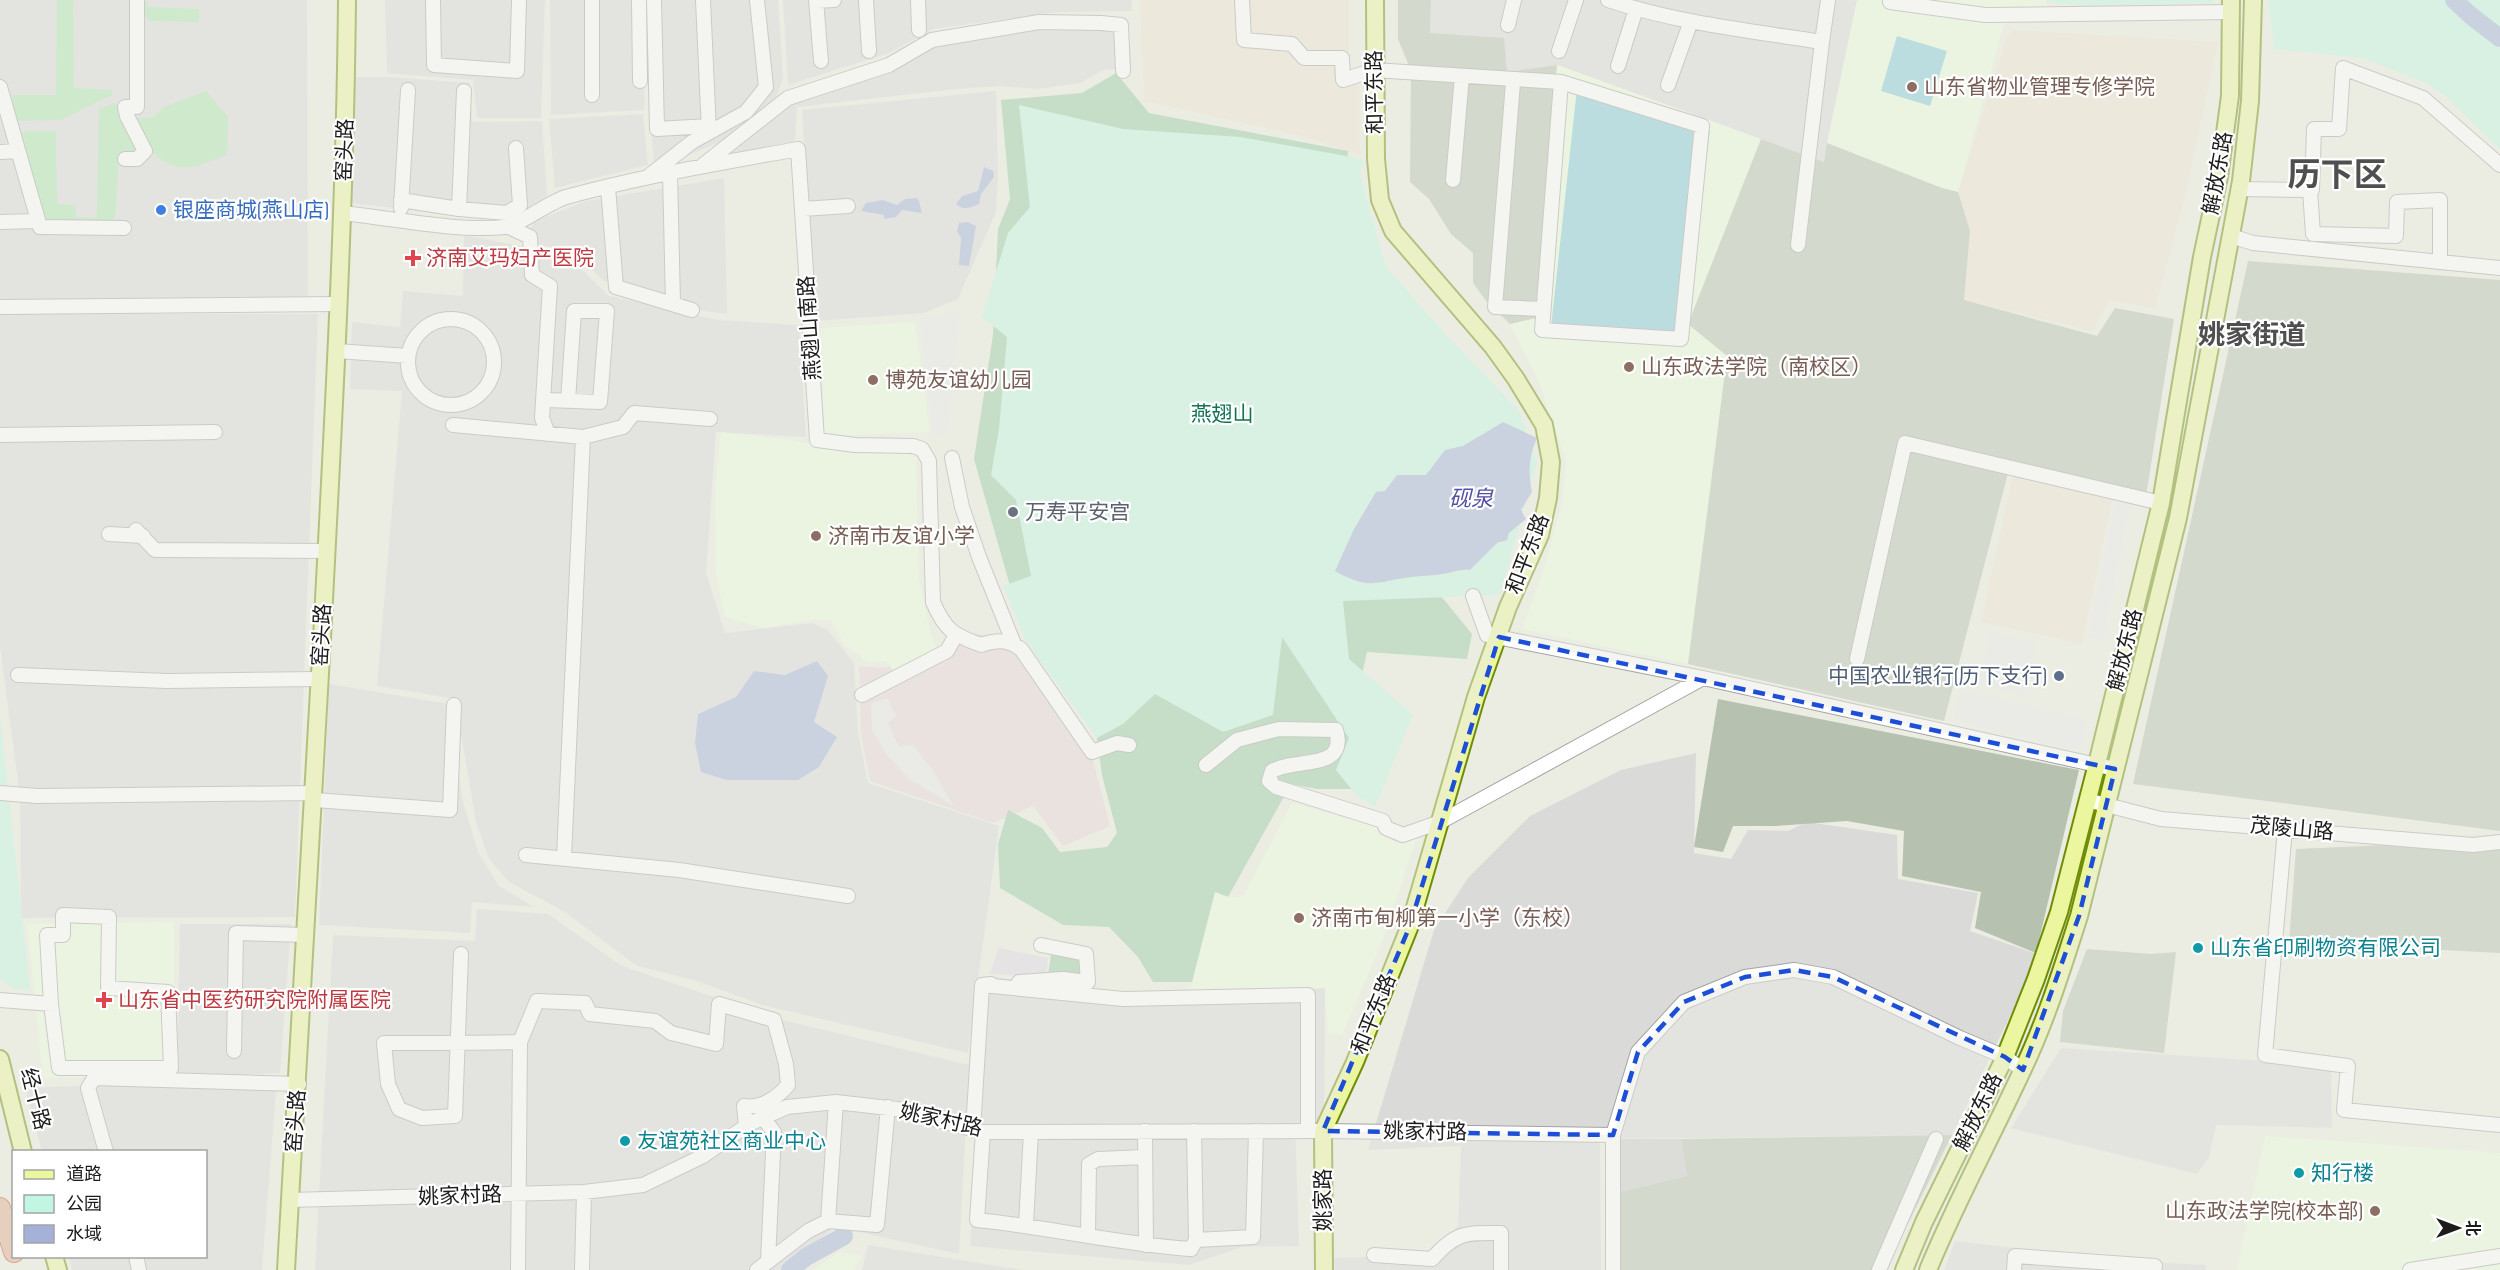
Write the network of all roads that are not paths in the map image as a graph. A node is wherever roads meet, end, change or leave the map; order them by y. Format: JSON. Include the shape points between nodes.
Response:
{"nodes":[{"id":1,"x":137,"y":0,"type":"edge"},
{"id":2,"x":347,"y":0,"type":"edge"},
{"id":3,"x":433,"y":0,"type":"edge"},
{"id":4,"x":519,"y":0,"type":"edge"},
{"id":5,"x":592,"y":0,"type":"edge"},
{"id":6,"x":639,"y":0,"type":"edge"},
{"id":7,"x":654,"y":0,"type":"edge"},
{"id":8,"x":703,"y":0,"type":"edge"},
{"id":9,"x":758,"y":0,"type":"edge"},
{"id":10,"x":834,"y":0,"type":"edge"},
{"id":11,"x":866,"y":0,"type":"edge"},
{"id":12,"x":918,"y":0,"type":"edge"},
{"id":13,"x":1242,"y":0,"type":"edge"},
{"id":14,"x":1375,"y":0,"type":"edge"},
{"id":15,"x":1514,"y":0,"type":"edge"},
{"id":16,"x":1576,"y":0,"type":"edge"},
{"id":17,"x":1827,"y":0,"type":"edge"},
{"id":18,"x":2253,"y":0,"type":"edge"},
{"id":19,"x":816,"y":1,"type":"edge"},
{"id":20,"x":1617,"y":1,"type":"edge"},
{"id":21,"x":1890,"y":2,"type":"dead end"},
{"id":22,"x":2231,"y":6,"type":"edge"},
{"id":23,"x":1636,"y":9,"type":"junction"},
{"id":24,"x":1691,"y":21,"type":"junction"},
{"id":25,"x":1508,"y":25,"type":"dead end"},
{"id":26,"x":919,"y":30,"type":"dead end"},
{"id":27,"x":1822,"y":42,"type":"junction"},
{"id":28,"x":869,"y":51,"type":"dead end"},
{"id":29,"x":1559,"y":51,"type":"dead end"},
{"id":30,"x":821,"y":61,"type":"dead end"},
{"id":31,"x":1618,"y":66,"type":"dead end"},
{"id":32,"x":1374,"y":70,"type":"junction"},
{"id":33,"x":1123,"y":71,"type":"dead end"},
{"id":34,"x":1461,"y":76,"type":"junction"},
{"id":35,"x":640,"y":81,"type":"dead end"},
{"id":36,"x":1560,"y":82,"type":"junction"},
{"id":37,"x":1514,"y":83,"type":"dead end"},
{"id":38,"x":1668,"y":85,"type":"dead end"},
{"id":39,"x":0,"y":87,"type":"edge"},
{"id":40,"x":408,"y":90,"type":"dead end"},
{"id":41,"x":464,"y":91,"type":"dead end"},
{"id":42,"x":592,"y":95,"type":"dead end"},
{"id":43,"x":709,"y":129,"type":"junction"},
{"id":44,"x":516,"y":148,"type":"dead end"},
{"id":45,"x":18,"y":151,"type":"junction"},
{"id":46,"x":0,"y":152,"type":"edge"},
{"id":47,"x":125,"y":159,"type":"dead end"},
{"id":48,"x":2500,"y":165,"type":"edge"},
{"id":49,"x":701,"y":166,"type":"junction"},
{"id":50,"x":670,"y":173,"type":"junction"},
{"id":51,"x":646,"y":179,"type":"junction"},
{"id":52,"x":1453,"y":180,"type":"dead end"},
{"id":53,"x":608,"y":187,"type":"junction"},
{"id":54,"x":2240,"y":189,"type":"junction"},
{"id":55,"x":2310,"y":190,"type":"junction"},
{"id":56,"x":401,"y":200,"type":"junction"},
{"id":57,"x":848,"y":206,"type":"dead end"},
{"id":58,"x":459,"y":209,"type":"junction"},
{"id":59,"x":802,"y":210,"type":"junction"},
{"id":60,"x":342,"y":213,"type":"junction"},
{"id":61,"x":400,"y":219,"type":"junction"},
{"id":62,"x":38,"y":221,"type":"junction"},
{"id":63,"x":0,"y":222,"type":"edge"},
{"id":64,"x":509,"y":227,"type":"junction"},
{"id":65,"x":124,"y":228,"type":"dead end"},
{"id":66,"x":2231,"y":236,"type":"junction"},
{"id":67,"x":1798,"y":245,"type":"dead end"},
{"id":68,"x":2440,"y":262,"type":"junction"},
{"id":69,"x":2500,"y":268,"type":"edge"},
{"id":70,"x":338,"y":304,"type":"junction"},
{"id":71,"x":674,"y":304,"type":"junction"},
{"id":72,"x":0,"y":306,"type":"edge"},
{"id":73,"x":1544,"y":309,"type":"junction"},
{"id":74,"x":692,"y":310,"type":"dead end"},
{"id":75,"x":337,"y":351,"type":"junction"},
{"id":76,"x":408,"y":356,"type":"junction"},
{"id":77,"x":547,"y":400,"type":"dead end"},
{"id":78,"x":568,"y":401,"type":"junction"},
{"id":79,"x":710,"y":419,"type":"dead end"},
{"id":80,"x":453,"y":425,"type":"dead end"},
{"id":81,"x":215,"y":432,"type":"dead end"},
{"id":82,"x":548,"y":434,"type":"junction"},
{"id":83,"x":0,"y":435,"type":"edge"},
{"id":84,"x":583,"y":437,"type":"junction"},
{"id":85,"x":952,"y":458,"type":"dead end"},
{"id":86,"x":2161,"y":503,"type":"junction"},
{"id":87,"x":109,"y":534,"type":"dead end"},
{"id":88,"x":327,"y":551,"type":"junction"},
{"id":89,"x":1473,"y":596,"type":"dead end"},
{"id":90,"x":956,"y":635,"type":"junction"},
{"id":91,"x":1499,"y":637,"type":"junction"},
{"id":92,"x":1014,"y":644,"type":"junction"},
{"id":93,"x":1857,"y":659,"type":"dead end"},
{"id":94,"x":18,"y":675,"type":"dead end"},
{"id":95,"x":1703,"y":678,"type":"junction"},
{"id":96,"x":320,"y":679,"type":"junction"},
{"id":97,"x":862,"y":695,"type":"dead end"},
{"id":98,"x":454,"y":705,"type":"dead end"},
{"id":99,"x":1129,"y":745,"type":"dead end"},
{"id":100,"x":2097,"y":764,"type":"junction"},
{"id":101,"x":1206,"y":765,"type":"dead end"},
{"id":102,"x":2115,"y":768,"type":"junction"},
{"id":103,"x":0,"y":793,"type":"edge"},
{"id":104,"x":314,"y":797,"type":"junction"},
{"id":105,"x":2087,"y":800,"type":"junction"},
{"id":106,"x":2106,"y":805,"type":"junction"},
{"id":107,"x":1440,"y":822,"type":"junction"},
{"id":108,"x":2285,"y":829,"type":"junction"},
{"id":109,"x":2500,"y":842,"type":"edge"},
{"id":110,"x":526,"y":855,"type":"dead end"},
{"id":111,"x":564,"y":857,"type":"junction"},
{"id":112,"x":848,"y":896,"type":"dead end"},
{"id":113,"x":306,"y":935,"type":"junction"},
{"id":114,"x":1041,"y":945,"type":"dead end"},
{"id":115,"x":461,"y":954,"type":"dead end"},
{"id":116,"x":982,"y":985,"type":"junction"},
{"id":117,"x":0,"y":1000,"type":"edge"},
{"id":118,"x":51,"y":1004,"type":"junction"},
{"id":119,"x":520,"y":1042,"type":"junction"},
{"id":120,"x":458,"y":1043,"type":"junction"},
{"id":121,"x":234,"y":1051,"type":"dead end"},
{"id":122,"x":2005,"y":1057,"type":"junction"},
{"id":123,"x":0,"y":1059,"type":"edge"},
{"id":124,"x":2023,"y":1070,"type":"junction"},
{"id":125,"x":298,"y":1084,"type":"junction"},
{"id":126,"x":836,"y":1102,"type":"junction"},
{"id":127,"x":888,"y":1107,"type":"junction"},
{"id":128,"x":762,"y":1118,"type":"junction"},
{"id":129,"x":2500,"y":1125,"type":"edge"},
{"id":130,"x":746,"y":1126,"type":"junction"},
{"id":131,"x":978,"y":1131,"type":"junction"},
{"id":132,"x":1145,"y":1131,"type":"junction"},
{"id":133,"x":1194,"y":1131,"type":"junction"},
{"id":134,"x":1256,"y":1131,"type":"junction"},
{"id":135,"x":1316,"y":1131,"type":"junction"},
{"id":136,"x":1031,"y":1132,"type":"junction"},
{"id":137,"x":1613,"y":1135,"type":"junction"},
{"id":138,"x":1936,"y":1139,"type":"dead end"},
{"id":139,"x":23,"y":1150,"type":"edge"},
{"id":140,"x":105,"y":1150,"type":"edge"},
{"id":141,"x":1144,"y":1157,"type":"junction"},
{"id":142,"x":584,"y":1192,"type":"junction"},
{"id":143,"x":520,"y":1194,"type":"junction"},
{"id":144,"x":290,"y":1200,"type":"junction"},
{"id":145,"x":0,"y":1208,"type":"edge"},
{"id":146,"x":828,"y":1221,"type":"junction"},
{"id":147,"x":1026,"y":1224,"type":"junction"},
{"id":148,"x":1088,"y":1235,"type":"junction"},
{"id":149,"x":1196,"y":1240,"type":"junction"},
{"id":150,"x":1146,"y":1245,"type":"junction"},
{"id":151,"x":12,"y":1247,"type":"edge"},
{"id":152,"x":1374,"y":1255,"type":"dead end"},
{"id":153,"x":2500,"y":1256,"type":"edge"},
{"id":154,"x":768,"y":1261,"type":"junction"},
{"id":155,"x":1431,"y":1264,"type":"edge"},
{"id":156,"x":2065,"y":1265,"type":"edge"},
{"id":157,"x":2111,"y":1266,"type":"edge"},
{"id":158,"x":286,"y":1270,"type":"edge"},
{"id":159,"x":518,"y":1270,"type":"edge"},
{"id":160,"x":582,"y":1270,"type":"edge"},
{"id":161,"x":757,"y":1270,"type":"edge"},
{"id":162,"x":1324,"y":1270,"type":"edge"},
{"id":163,"x":1501,"y":1270,"type":"edge"},
{"id":164,"x":1612,"y":1270,"type":"edge"},
{"id":165,"x":1879,"y":1270,"type":"edge"},
{"id":166,"x":1904,"y":1270,"type":"edge"},
{"id":167,"x":1928,"y":1270,"type":"edge"},
{"id":168,"x":2014,"y":1270,"type":"edge"},
{"id":169,"x":2154,"y":1270,"type":"edge"},
{"id":170,"x":2410,"y":1270,"type":"edge"}],
"edges":[{"from":1,"to":47,"type":"street","via":[[137,107],[125,107],[145,151],[137,159]]},
{"from":2,"to":60,"type":"main road","name":"窑头路"},
{"from":3,"to":4,"type":"street","via":[[434,65],[517,70]]},
{"from":5,"to":42,"type":"street"},
{"from":6,"to":35,"type":"street"},
{"from":7,"to":43,"type":"street","via":[[657,129]]},
{"from":8,"to":43,"type":"street"},
{"from":9,"to":43,"type":"street","via":[[766,87],[746,112]]},
{"from":10,"to":19,"type":"street"},
{"from":11,"to":28,"type":"street"},
{"from":12,"to":26,"type":"street"},
{"from":13,"to":32,"type":"street","via":[[1244,40],[1292,44],[1304,58],[1341,58],[1343,80]]},
{"from":14,"to":32,"type":"main road","name":"和平东路"},
{"from":15,"to":25,"type":"street"},
{"from":16,"to":29,"type":"street"},
{"from":17,"to":27,"type":"street"},
{"from":18,"to":54,"type":"main road","name":"解放东路","via":[[2250,100]]},
{"from":19,"to":30,"type":"street"},
{"from":20,"to":23,"type":"street"},
{"from":21,"to":22,"type":"street","via":[[1985,15]]},
{"from":22,"to":86,"type":"main road","name":"解放东路","via":[[2230,96],[2225,137]]},
{"from":23,"to":24,"type":"street"},
{"from":23,"to":31,"type":"street"},
{"from":24,"to":27,"type":"street"},
{"from":24,"to":38,"type":"street"},
{"from":27,"to":67,"type":"street"},
{"from":32,"to":34,"type":"street"},
{"from":32,"to":91,"type":"main road","name":"和平东路","via":[[1380,200],[1393,231],[1493,347],[1544,425],[1551,462],[1546,507],[1540,535]]},
{"from":33,"to":49,"type":"street","via":[[1121,25],[1040,22],[932,40],[889,65],[788,98]]},
{"from":34,"to":36,"type":"street"},
{"from":34,"to":52,"type":"street"},
{"from":36,"to":73,"type":"street"},
{"from":36,"to":73,"type":"street","via":[[1702,126],[1681,339],[1542,330]]},
{"from":37,"to":73,"type":"street","via":[[1495,307]]},
{"from":39,"to":45,"type":"street"},
{"from":40,"to":56,"type":"street"},
{"from":41,"to":58,"type":"street"},
{"from":43,"to":51,"type":"street"},
{"from":44,"to":58,"type":"street","via":[[520,205],[507,213]]},
{"from":45,"to":46,"type":"street"},
{"from":45,"to":62,"type":"street"},
{"from":48,"to":55,"type":"street","via":[[2423,98],[2343,68],[2339,129],[2314,129]]},
{"from":49,"to":50,"type":"street","name":"燕翅山南路"},
{"from":49,"to":59,"type":"street","name":"燕翅山南路","via":[[798,149]]},
{"from":50,"to":51,"type":"street","name":"燕翅山南路"},
{"from":50,"to":71,"type":"street"},
{"from":51,"to":53,"type":"street","name":"燕翅山南路"},
{"from":53,"to":64,"type":"street","name":"燕翅山南路","via":[[563,197]]},
{"from":53,"to":71,"type":"street","via":[[616,287]]},
{"from":54,"to":55,"type":"street"},
{"from":54,"to":66,"type":"main road","name":"解放东路"},
{"from":55,"to":68,"type":"street","via":[[2313,234],[2396,236],[2397,202],[2440,200]]},
{"from":56,"to":58,"type":"street"},
{"from":56,"to":61,"type":"street"},
{"from":57,"to":59,"type":"street"},
{"from":59,"to":90,"type":"street","name":"燕翅山南路","via":[[817,440],[922,449],[928,461],[933,602],[941,620]]},
{"from":60,"to":61,"type":"street","name":"燕翅山南路"},
{"from":60,"to":70,"type":"main road","name":"窑头路"},
{"from":61,"to":64,"type":"street","name":"燕翅山南路","via":[[478,228]]},
{"from":62,"to":63,"type":"street"},
{"from":62,"to":65,"type":"street","via":[[40,227]]},
{"from":64,"to":82,"type":"street","via":[[530,237],[532,275],[550,286],[542,417]]},
{"from":66,"to":68,"type":"street","via":[[2253,243]]},
{"from":66,"to":102,"type":"main road","name":"解放东路","via":[[2178,518]]},
{"from":68,"to":69,"type":"street"},
{"from":70,"to":72,"type":"street"},
{"from":70,"to":75,"type":"main road","name":"窑头路"},
{"from":71,"to":74,"type":"street"},
{"from":75,"to":76,"type":"street"},
{"from":75,"to":88,"type":"main road","name":"窑头路"},
{"from":76,"to":76,"type":"street","via":[[413,384],[434,402],[447,406],[462,405],[480,394],[492,378],[495,364],[494,350],[482,331],[463,320],[448,318],[421,330]]},
{"from":77,"to":78,"type":"street"},
{"from":78,"to":78,"type":"street","via":[[600,402],[607,311],[574,310]]},
{"from":79,"to":84,"type":"street","via":[[634,413],[623,427]]},
{"from":80,"to":82,"type":"street"},
{"from":81,"to":83,"type":"street"},
{"from":82,"to":84,"type":"street"},
{"from":84,"to":111,"type":"street"},
{"from":85,"to":92,"type":"street","via":[[962,507]]},
{"from":86,"to":93,"type":"street","via":[[1905,443]]},
{"from":86,"to":100,"type":"main road","name":"解放东路"},
{"from":87,"to":88,"type":"street","via":[[140,533],[155,550]]},
{"from":88,"to":96,"type":"main road","name":"窑头路"},
{"from":89,"to":91,"type":"street","via":[[1487,635]]},
{"from":90,"to":92,"type":"street","via":[[981,645],[996,640]]},
{"from":90,"to":97,"type":"street","via":[[947,651]]},
{"from":91,"to":95,"type":"street"},
{"from":91,"to":107,"type":"main road","name":"和平东路","via":[[1476,697]]},
{"from":92,"to":99,"type":"street","via":[[1092,752],[1117,742]]},
{"from":94,"to":96,"type":"street","via":[[167,681]]},
{"from":95,"to":100,"type":"street"},
{"from":95,"to":107,"type":"street"},
{"from":96,"to":104,"type":"main road","name":"窑头路"},
{"from":98,"to":104,"type":"street","via":[[450,810]]},
{"from":100,"to":102,"type":"street"},
{"from":100,"to":105,"type":"main road","name":"解放东路"},
{"from":101,"to":107,"type":"street","via":[[1237,740],[1279,729],[1336,730],[1339,741],[1336,753],[1329,759],[1282,765],[1272,771],[1269,781],[1276,787],[1383,821],[1386,828],[1403,835]]},
{"from":102,"to":106,"type":"main road","name":"解放东路"},
{"from":103,"to":104,"type":"street"},
{"from":104,"to":113,"type":"main road","name":"窑头路"},
{"from":105,"to":106,"type":"street","name":"茂陵山路"},
{"from":105,"to":122,"type":"main road","name":"解放东路","via":[[2059,912]]},
{"from":106,"to":108,"type":"street","name":"茂陵山路","via":[[2161,819]]},
{"from":106,"to":124,"type":"main road","name":"解放东路","via":[[2079,916]]},
{"from":107,"to":135,"type":"main road","name":"和平东路","via":[[1408,928],[1355,1062]]},
{"from":108,"to":109,"type":"street","name":"茂陵山路","via":[[2473,845]]},
{"from":108,"to":129,"type":"street","via":[[2265,1055],[2348,1065],[2344,1110]]},
{"from":110,"to":111,"type":"street"},
{"from":111,"to":112,"type":"street"},
{"from":113,"to":121,"type":"street","via":[[236,933]]},
{"from":113,"to":125,"type":"main road","name":"窑头路"},
{"from":114,"to":116,"type":"street","via":[[1086,954],[1088,982],[1063,979]]},
{"from":115,"to":120,"type":"street"},
{"from":116,"to":131,"type":"street"},
{"from":116,"to":135,"type":"street","via":[[1123,999],[1308,995]]},
{"from":117,"to":118,"type":"street"},
{"from":118,"to":118,"type":"street","via":[[59,1068],[171,1068],[168,992],[108,988],[109,917],[63,915],[63,935],[47,935]]},
{"from":119,"to":120,"type":"street"},
{"from":119,"to":130,"type":"street","via":[[537,1001],[585,1003],[590,1014],[655,1021],[671,1033],[716,1044],[719,1004],[774,1020],[789,1085],[778,1097],[744,1106]]},
{"from":119,"to":143,"type":"street"},
{"from":120,"to":120,"type":"street","via":[[384,1043],[388,1084],[399,1109],[422,1118],[455,1116]]},
{"from":122,"to":124,"type":"street"},
{"from":122,"to":137,"type":"street","via":[[1833,977],[1794,970],[1744,977],[1684,1002],[1638,1052]]},
{"from":122,"to":166,"type":"main road","name":"解放东路"},
{"from":123,"to":139,"type":"main road","name":"经十路"},
{"from":124,"to":167,"type":"main road","name":"解放东路"},
{"from":125,"to":140,"type":"street","via":[[94,1078],[88,1088]]},
{"from":125,"to":144,"type":"main road","name":"窑头路"},
{"from":126,"to":127,"type":"street","name":"姚家村路"},
{"from":126,"to":128,"type":"street","name":"姚家村路","via":[[786,1107]]},
{"from":126,"to":146,"type":"street"},
{"from":127,"to":131,"type":"street","name":"姚家村路"},
{"from":127,"to":146,"type":"street","via":[[877,1225]]},
{"from":128,"to":130,"type":"street","name":"姚家村路"},
{"from":128,"to":154,"type":"street","via":[[774,1132]]},
{"from":130,"to":142,"type":"street","name":"姚家村路","via":[[703,1156],[642,1185]]},
{"from":131,"to":136,"type":"street","name":"姚家村路"},
{"from":131,"to":147,"type":"street","via":[[976,1220]]},
{"from":132,"to":133,"type":"street","name":"姚家村路"},
{"from":132,"to":136,"type":"street","name":"姚家村路"},
{"from":132,"to":141,"type":"street"},
{"from":133,"to":134,"type":"street","name":"姚家村路"},
{"from":133,"to":149,"type":"street"},
{"from":134,"to":135,"type":"street","name":"姚家村路"},
{"from":134,"to":149,"type":"street","via":[[1253,1237]]},
{"from":135,"to":137,"type":"street","name":"姚家村路"},
{"from":135,"to":162,"type":"main road","name":"姚家路"},
{"from":136,"to":147,"type":"street"},
{"from":137,"to":164,"type":"street"},
{"from":138,"to":165,"type":"street"},
{"from":141,"to":148,"type":"street","via":[[1098,1159],[1089,1164]]},
{"from":141,"to":150,"type":"street"},
{"from":142,"to":143,"type":"street","name":"姚家村路"},
{"from":142,"to":160,"type":"street"},
{"from":143,"to":144,"type":"street","name":"姚家村路"},
{"from":143,"to":159,"type":"street"},
{"from":144,"to":158,"type":"main road","name":"窑头路"},
{"from":145,"to":151,"type":"highway"},
{"from":146,"to":154,"type":"street"},
{"from":147,"to":148,"type":"street"},
{"from":148,"to":150,"type":"street"},
{"from":149,"to":150,"type":"street","via":[[1191,1249]]},
{"from":152,"to":155,"type":"street"},
{"from":153,"to":170,"type":"street"},
{"from":154,"to":161,"type":"street"},
{"from":155,"to":163,"type":"street","via":[[1442,1247],[1465,1233],[1501,1233]]},
{"from":156,"to":157,"type":"street"},
{"from":156,"to":168,"type":"street","via":[[2015,1256]]},
{"from":157,"to":169,"type":"street","via":[[2155,1266]]}]}
